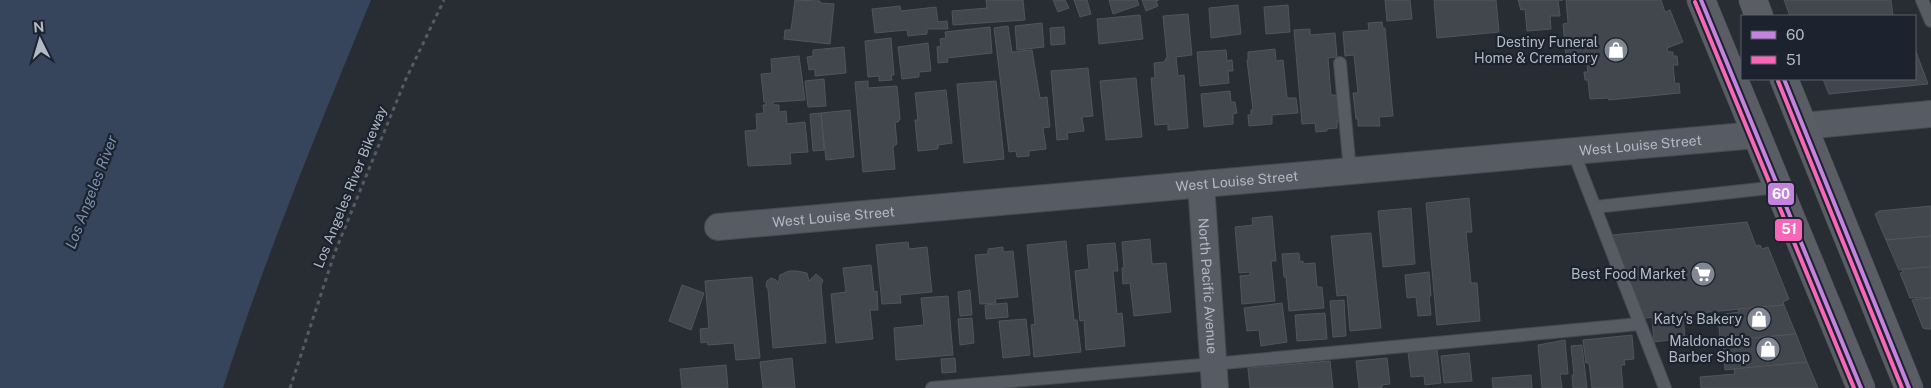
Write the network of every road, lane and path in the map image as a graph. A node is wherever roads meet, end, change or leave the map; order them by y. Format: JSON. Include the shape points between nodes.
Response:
{"nodes":[{"id":1,"x":444,"y":0,"type":"edge"},
{"id":2,"x":1701,"y":0,"type":"edge"},
{"id":3,"x":1753,"y":0,"type":"edge"},
{"id":4,"x":1922,"y":0,"type":"edge"},
{"id":5,"x":1759,"y":15,"type":"edge"},
{"id":6,"x":1931,"y":21,"type":"edge"},
{"id":7,"x":1340,"y":62,"type":"dead end"},
{"id":8,"x":1784,"y":80,"type":"edge"},
{"id":9,"x":1931,"y":114,"type":"edge"},
{"id":10,"x":1803,"y":126,"type":"junction"},
{"id":11,"x":1756,"y":135,"type":"junction"},
{"id":12,"x":1573,"y":151,"type":"junction"},
{"id":13,"x":1350,"y":171,"type":"junction"},
{"id":14,"x":1201,"y":184,"type":"junction"},
{"id":15,"x":1778,"y":187,"type":"junction"},
{"id":16,"x":1595,"y":207,"type":"junction"},
{"id":17,"x":718,"y":227,"type":"dead end"},
{"id":18,"x":1639,"y":324,"type":"junction"},
{"id":19,"x":1214,"y":376,"type":"edge"},
{"id":20,"x":290,"y":388,"type":"edge"},
{"id":21,"x":932,"y":388,"type":"edge"},
{"id":22,"x":1665,"y":388,"type":"edge"},
{"id":23,"x":1861,"y":388,"type":"edge"},
{"id":24,"x":1909,"y":388,"type":"edge"}],
"edges":[{"from":1,"to":20,"type":"path","name":"Los Angeles River Bikeway","via":[[405,81],[335,252]]},
{"from":2,"to":11,"type":"main road"},
{"from":3,"to":5,"type":"main road"},
{"from":4,"to":6,"type":"lane"},
{"from":7,"to":13,"type":"lane"},
{"from":8,"to":10,"type":"main road"},
{"from":9,"to":10,"type":"street"},
{"from":10,"to":24,"type":"main road"},
{"from":11,"to":12,"type":"street","name":"West Louise Street"},
{"from":11,"to":15,"type":"main road"},
{"from":12,"to":13,"type":"street","name":"West Louise Street"},
{"from":12,"to":16,"type":"lane"},
{"from":13,"to":14,"type":"street","name":"West Louise Street"},
{"from":14,"to":17,"type":"street","name":"West Louise Street"},
{"from":14,"to":19,"type":"street","name":"North Pacific Avenue"},
{"from":15,"to":16,"type":"lane"},
{"from":15,"to":23,"type":"main road"},
{"from":16,"to":18,"type":"lane"},
{"from":18,"to":19,"type":"lane"},
{"from":18,"to":22,"type":"lane"},
{"from":19,"to":21,"type":"lane"}]}
